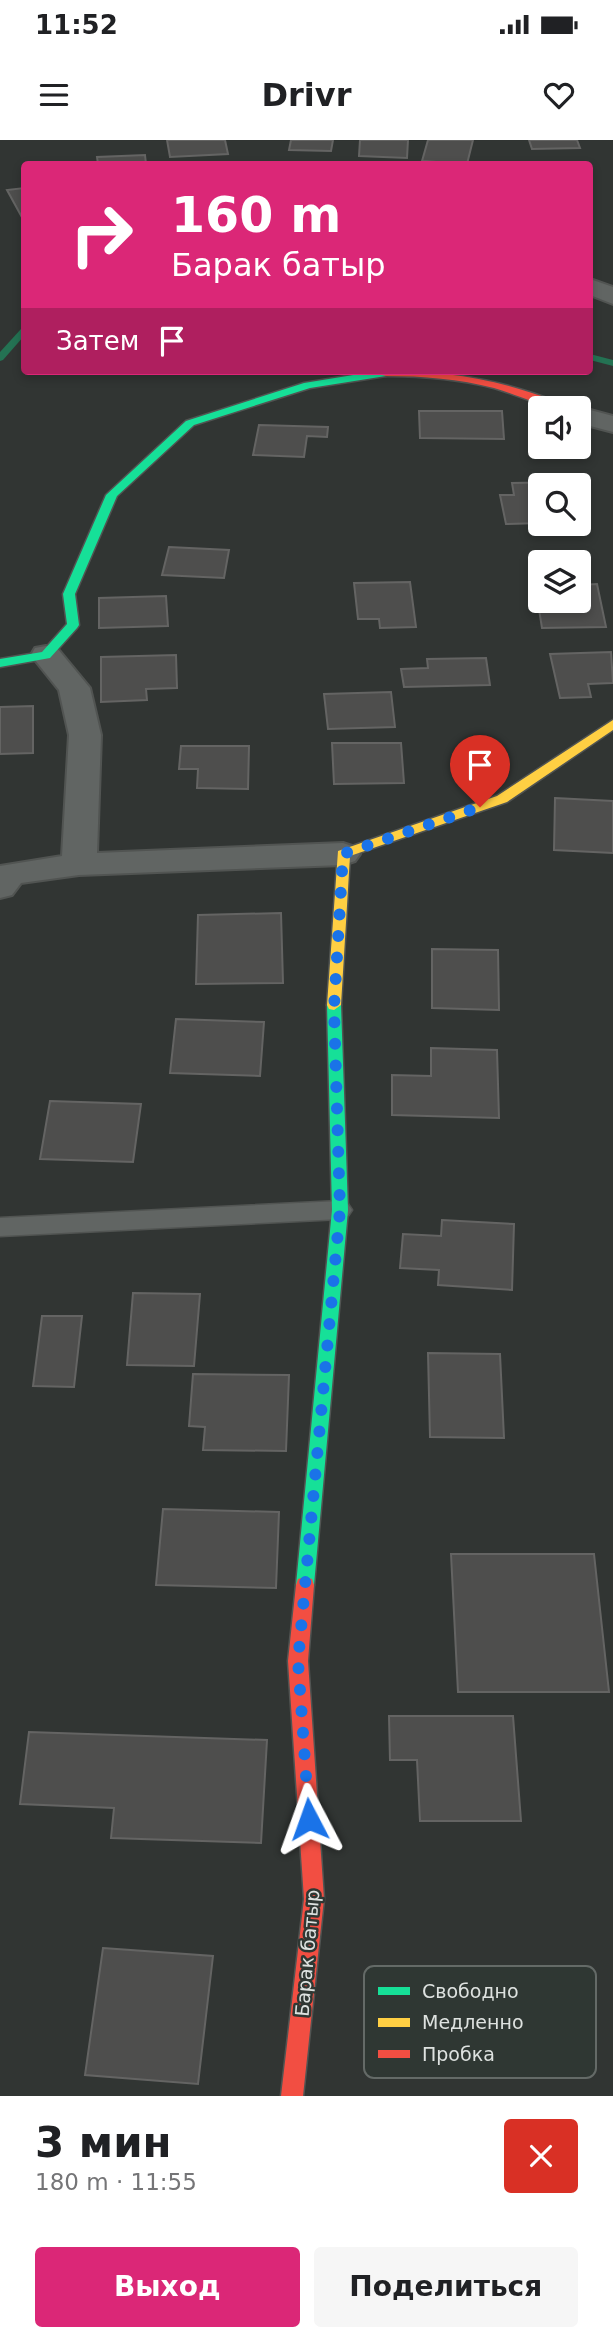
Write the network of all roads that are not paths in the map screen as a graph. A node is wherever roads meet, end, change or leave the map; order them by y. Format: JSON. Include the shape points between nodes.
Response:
{"nodes":[{"id":1,"x":593,"y":287,"type":"edge"},
{"id":2,"x":613,"y":296,"type":"edge"},
{"id":3,"x":376,"y":375,"type":"edge"},
{"id":4,"x":448,"y":375,"type":"edge"},
{"id":5,"x":532,"y":396,"type":"edge"},
{"id":6,"x":591,"y":418,"type":"edge"},
{"id":7,"x":613,"y":424,"type":"edge"},
{"id":8,"x":47,"y":655,"type":"junction"},
{"id":9,"x":0,"y":663,"type":"edge"},
{"id":10,"x":613,"y":724,"type":"edge"},
{"id":11,"x":343,"y":854,"type":"junction"},
{"id":12,"x":79,"y":864,"type":"junction"},
{"id":13,"x":0,"y":887,"type":"edge"},
{"id":14,"x":340,"y":1210,"type":"junction"},
{"id":15,"x":0,"y":1227,"type":"edge"},
{"id":16,"x":292,"y":2096,"type":"edge"}],
"edges":[{"from":1,"to":2,"type":"street"},
{"from":3,"to":8,"type":"street","via":[[308,385],[190,423],[112,495],[69,594],[73,625]]},
{"from":4,"to":5,"type":"street"},
{"from":6,"to":7,"type":"street"},
{"from":8,"to":9,"type":"street"},
{"from":8,"to":12,"type":"street","via":[[74,688],[85,736]]},
{"from":10,"to":11,"type":"street","via":[[502,799]]},
{"from":11,"to":12,"type":"street"},
{"from":11,"to":14,"type":"street","name":"Барак батыр","via":[[334,1008]]},
{"from":12,"to":13,"type":"street","via":[[10,874]]},
{"from":14,"to":15,"type":"lane"},
{"from":14,"to":16,"type":"street","name":"Барак батыр","via":[[298,1661],[314,1899]]}]}
